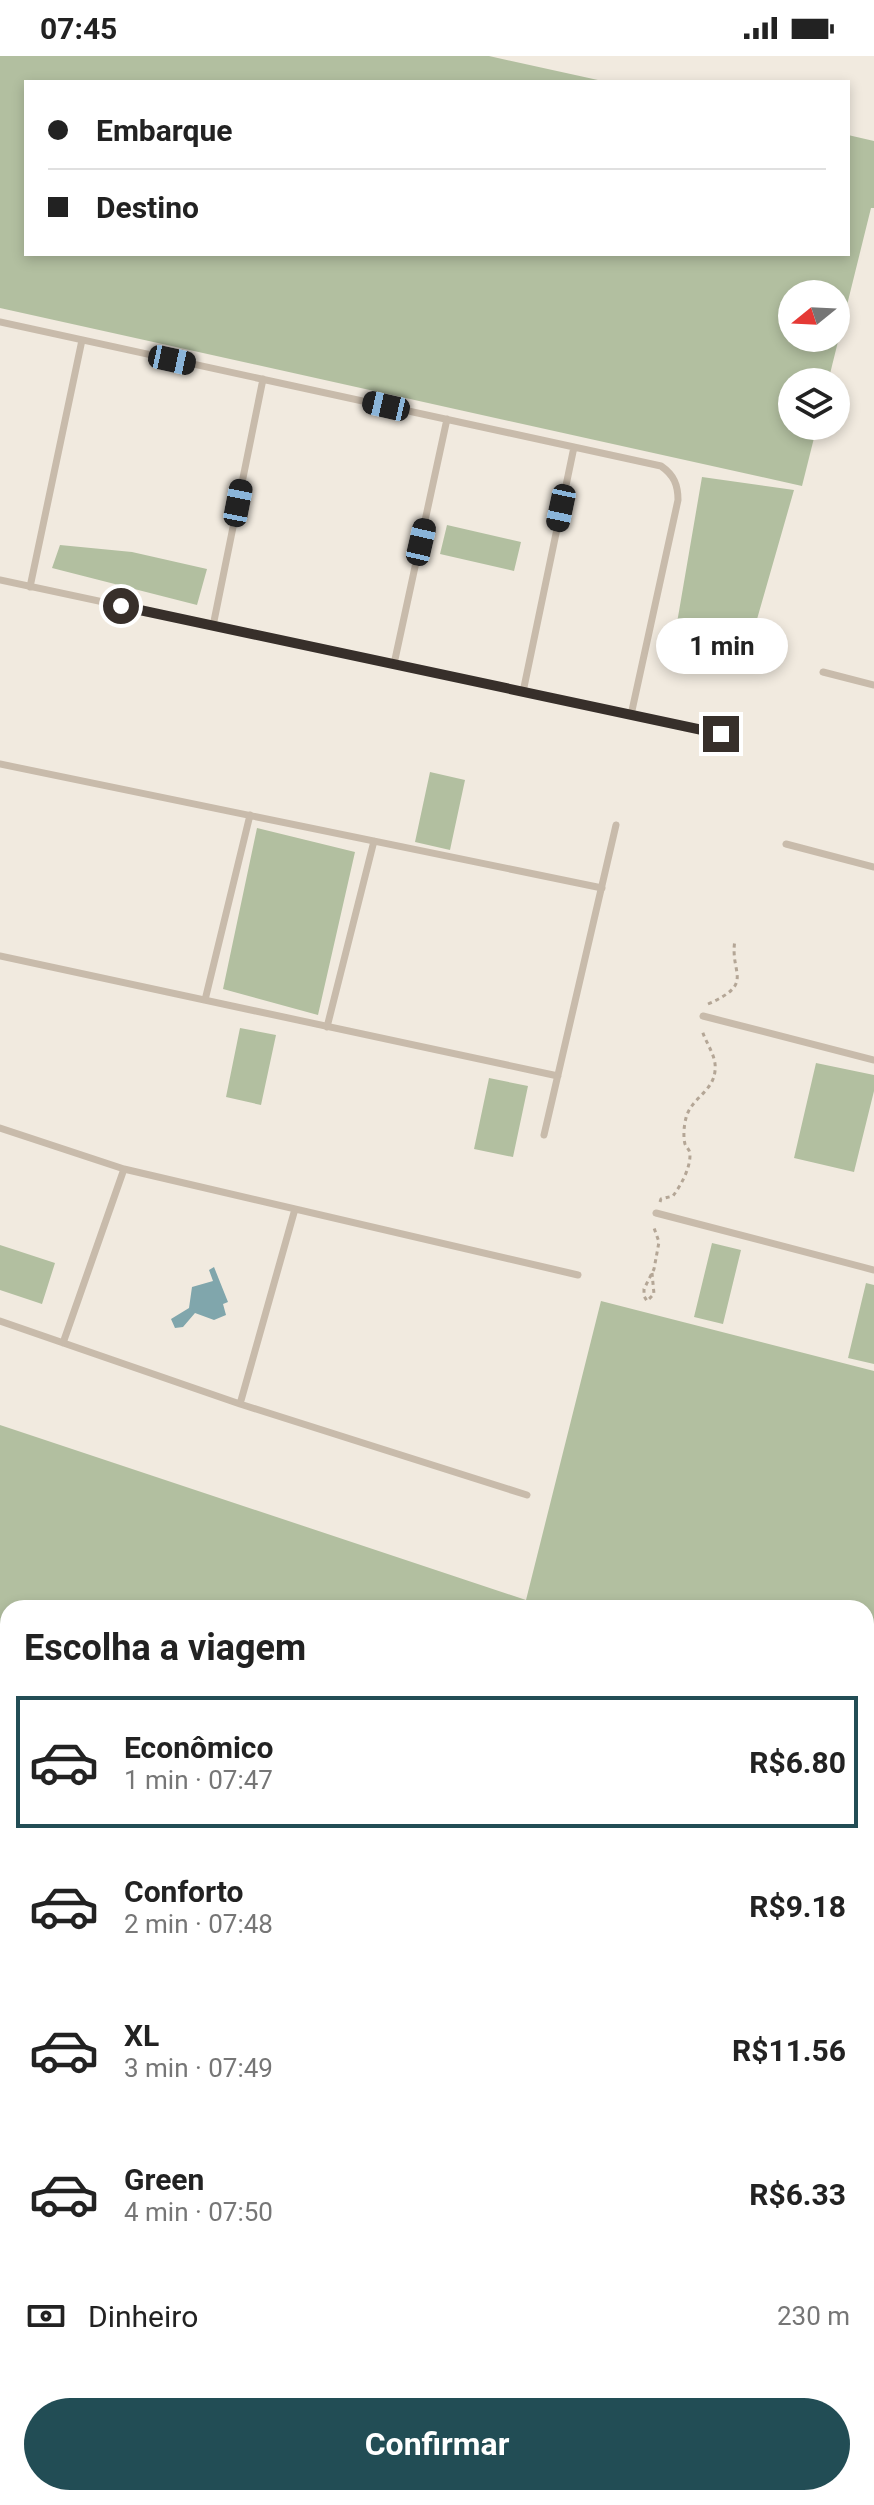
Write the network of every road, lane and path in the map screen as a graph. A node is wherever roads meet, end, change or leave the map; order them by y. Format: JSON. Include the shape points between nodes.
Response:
{"nodes":[{"id":1,"x":0,"y":322,"type":"edge"},
{"id":2,"x":82,"y":340,"type":"junction"},
{"id":3,"x":263,"y":379,"type":"junction"},
{"id":4,"x":447,"y":419,"type":"junction"},
{"id":5,"x":574,"y":447,"type":"junction"},
{"id":6,"x":0,"y":580,"type":"edge"},
{"id":7,"x":30,"y":587,"type":"junction"},
{"id":8,"x":213,"y":626,"type":"junction"},
{"id":9,"x":394,"y":664,"type":"junction"},
{"id":10,"x":823,"y":672,"type":"dead end"},
{"id":11,"x":874,"y":685,"type":"edge"},
{"id":12,"x":523,"y":692,"type":"junction"},
{"id":13,"x":631,"y":715,"type":"junction"},
{"id":14,"x":721,"y":734,"type":"dead end"},
{"id":15,"x":0,"y":764,"type":"edge"},
{"id":16,"x":250,"y":815,"type":"junction"},
{"id":17,"x":616,"y":825,"type":"dead end"},
{"id":18,"x":374,"y":841,"type":"junction"},
{"id":19,"x":786,"y":844,"type":"dead end"},
{"id":20,"x":874,"y":867,"type":"edge"},
{"id":21,"x":602,"y":888,"type":"junction"},
{"id":22,"x":735,"y":940,"type":"dead end"},
{"id":23,"x":0,"y":956,"type":"edge"},
{"id":24,"x":205,"y":1000,"type":"junction"},
{"id":25,"x":703,"y":1016,"type":"junction"},
{"id":26,"x":327,"y":1027,"type":"junction"},
{"id":27,"x":874,"y":1060,"type":"edge"},
{"id":28,"x":558,"y":1076,"type":"junction"},
{"id":29,"x":0,"y":1128,"type":"edge"},
{"id":30,"x":544,"y":1135,"type":"dead end"},
{"id":31,"x":124,"y":1169,"type":"junction"},
{"id":32,"x":295,"y":1209,"type":"junction"},
{"id":33,"x":656,"y":1213,"type":"junction"},
{"id":34,"x":874,"y":1270,"type":"edge"},
{"id":35,"x":652,"y":1273,"type":"junction"},
{"id":36,"x":578,"y":1275,"type":"dead end"},
{"id":37,"x":0,"y":1321,"type":"edge"},
{"id":38,"x":63,"y":1343,"type":"junction"},
{"id":39,"x":240,"y":1404,"type":"junction"},
{"id":40,"x":527,"y":1495,"type":"dead end"}],
"edges":[{"from":1,"to":2,"type":"lane"},
{"from":2,"to":3,"type":"lane"},
{"from":2,"to":7,"type":"lane"},
{"from":3,"to":4,"type":"lane"},
{"from":3,"to":8,"type":"lane"},
{"from":4,"to":5,"type":"lane"},
{"from":4,"to":9,"type":"lane"},
{"from":5,"to":12,"type":"lane"},
{"from":5,"to":13,"type":"lane","via":[[661,466],[678,486]]},
{"from":6,"to":7,"type":"lane"},
{"from":7,"to":8,"type":"lane"},
{"from":8,"to":9,"type":"lane"},
{"from":9,"to":12,"type":"lane"},
{"from":10,"to":11,"type":"lane"},
{"from":12,"to":13,"type":"lane"},
{"from":13,"to":14,"type":"lane"},
{"from":15,"to":16,"type":"lane"},
{"from":16,"to":18,"type":"lane"},
{"from":16,"to":24,"type":"lane"},
{"from":17,"to":21,"type":"lane"},
{"from":18,"to":21,"type":"lane"},
{"from":18,"to":26,"type":"lane"},
{"from":19,"to":20,"type":"lane"},
{"from":21,"to":28,"type":"lane"},
{"from":22,"to":25,"type":"path","via":[[736,984],[707,1004]]},
{"from":23,"to":24,"type":"lane"},
{"from":24,"to":26,"type":"lane"},
{"from":25,"to":27,"type":"lane"},
{"from":25,"to":33,"type":"path","via":[[700,1024],[713,1054],[714,1077],[687,1115],[685,1144],[690,1155],[682,1182],[673,1196],[661,1199]]},
{"from":26,"to":28,"type":"lane"},
{"from":28,"to":30,"type":"lane"},
{"from":29,"to":31,"type":"lane"},
{"from":31,"to":32,"type":"lane"},
{"from":31,"to":38,"type":"lane"},
{"from":32,"to":36,"type":"lane"},
{"from":32,"to":39,"type":"lane"},
{"from":33,"to":34,"type":"lane"},
{"from":33,"to":35,"type":"path","via":[[653,1226],[659,1242]]},
{"from":35,"to":35,"type":"path","via":[[644,1289],[647,1301],[654,1294]]},
{"from":37,"to":38,"type":"lane"},
{"from":38,"to":39,"type":"lane"},
{"from":39,"to":40,"type":"lane"}]}
